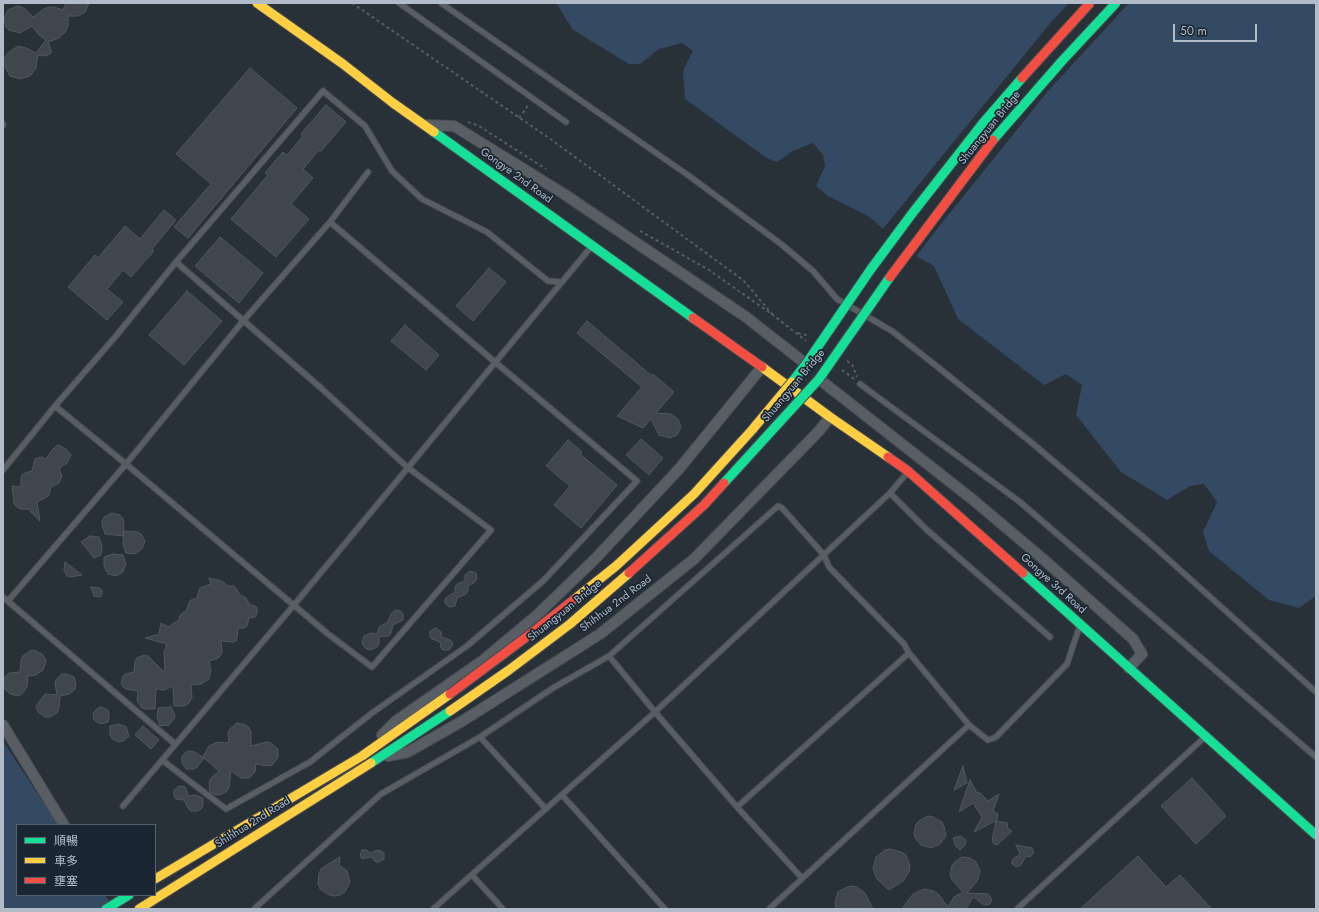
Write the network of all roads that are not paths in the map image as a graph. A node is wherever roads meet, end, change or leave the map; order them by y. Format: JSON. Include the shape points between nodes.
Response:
{"nodes":[{"id":1,"x":257,"y":3,"type":"edge"},
{"id":2,"x":399,"y":3,"type":"edge"},
{"id":3,"x":441,"y":3,"type":"edge"},
{"id":4,"x":1090,"y":3,"type":"edge"},
{"id":5,"x":1116,"y":3,"type":"edge"},
{"id":6,"x":566,"y":122,"type":"dead end"},
{"id":7,"x":424,"y":125,"type":"junction"},
{"id":8,"x":368,"y":172,"type":"dead end"},
{"id":9,"x":330,"y":222,"type":"junction"},
{"id":10,"x":592,"y":245,"type":"junction"},
{"id":11,"x":176,"y":262,"type":"junction"},
{"id":12,"x":562,"y":282,"type":"junction"},
{"id":13,"x":243,"y":320,"type":"junction"},
{"id":14,"x":495,"y":362,"type":"junction"},
{"id":15,"x":806,"y":364,"type":"junction"},
{"id":16,"x":762,"y":367,"type":"junction"},
{"id":17,"x":819,"y":378,"type":"junction"},
{"id":18,"x":860,"y":384,"type":"road end"},
{"id":19,"x":55,"y":406,"type":"junction"},
{"id":20,"x":830,"y":417,"type":"junction"},
{"id":21,"x":126,"y":464,"type":"junction"},
{"id":22,"x":407,"y":467,"type":"junction"},
{"id":23,"x":3,"y":470,"type":"edge"},
{"id":24,"x":908,"y":470,"type":"junction"},
{"id":25,"x":890,"y":493,"type":"junction"},
{"id":26,"x":824,"y":555,"type":"junction"},
{"id":27,"x":3,"y":596,"type":"edge"},
{"id":28,"x":8,"y":600,"type":"junction"},
{"id":29,"x":294,"y":605,"type":"junction"},
{"id":30,"x":1080,"y":625,"type":"junction"},
{"id":31,"x":1050,"y":637,"type":"dead end"},
{"id":32,"x":909,"y":653,"type":"junction"},
{"id":33,"x":609,"y":656,"type":"junction"},
{"id":34,"x":1129,"y":668,"type":"junction"},
{"id":35,"x":1316,"y":692,"type":"edge"},
{"id":36,"x":450,"y":694,"type":"joint"},
{"id":37,"x":450,"y":711,"type":"joint"},
{"id":38,"x":655,"y":712,"type":"junction"},
{"id":39,"x":3,"y":725,"type":"edge"},
{"id":40,"x":969,"y":725,"type":"junction"},
{"id":41,"x":1205,"y":736,"type":"junction"},
{"id":42,"x":480,"y":737,"type":"junction"},
{"id":43,"x":175,"y":744,"type":"junction"},
{"id":44,"x":362,"y":756,"type":"junction"},
{"id":45,"x":1316,"y":757,"type":"edge"},
{"id":46,"x":378,"y":759,"type":"junction"},
{"id":47,"x":162,"y":760,"type":"junction"},
{"id":48,"x":562,"y":794,"type":"junction"},
{"id":49,"x":123,"y":806,"type":"dead end"},
{"id":50,"x":737,"y":807,"type":"junction"},
{"id":51,"x":546,"y":809,"type":"junction"},
{"id":52,"x":63,"y":824,"type":"edge"},
{"id":53,"x":1316,"y":834,"type":"edge"},
{"id":54,"x":472,"y":874,"type":"junction"},
{"id":55,"x":156,"y":878,"type":"edge"},
{"id":56,"x":802,"y":878,"type":"junction"},
{"id":57,"x":124,"y":896,"type":"edge"},
{"id":58,"x":114,"y":899,"type":"edge"},
{"id":59,"x":106,"y":909,"type":"edge"},
{"id":60,"x":140,"y":909,"type":"edge"},
{"id":61,"x":254,"y":909,"type":"edge"},
{"id":62,"x":433,"y":909,"type":"edge"},
{"id":63,"x":503,"y":909,"type":"edge"},
{"id":64,"x":665,"y":909,"type":"edge"},
{"id":65,"x":769,"y":909,"type":"edge"},
{"id":66,"x":1017,"y":909,"type":"edge"}],
"edges":[{"from":1,"to":7,"type":"main road","name":"Gongye 2nd Road"},
{"from":2,"to":6,"type":"lane"},
{"from":3,"to":35,"type":"lane","via":[[692,178],[781,244],[813,271],[837,299],[892,332],[939,368],[1143,537]]},
{"from":4,"to":15,"type":"main road","name":"Shuangyuan Bridge","bridge":true,"via":[[979,129],[876,263]]},
{"from":5,"to":17,"type":"main road","name":"Shuangyuan Bridge","bridge":true,"via":[[992,142],[886,282]]},
{"from":7,"to":10,"type":"main road","name":"Gongye 2nd Road"},
{"from":7,"to":15,"type":"street","via":[[454,126],[558,190],[746,317]]},
{"from":8,"to":9,"type":"lane"},
{"from":9,"to":13,"type":"lane"},
{"from":9,"to":14,"type":"lane"},
{"from":10,"to":12,"type":"lane"},
{"from":10,"to":16,"type":"main road","name":"Gongye 2nd Road"},
{"from":11,"to":12,"type":"lane","via":[[323,91],[365,126],[392,171],[422,198],[487,232],[548,281]]},
{"from":11,"to":13,"type":"lane"},
{"from":11,"to":19,"type":"lane"},
{"from":12,"to":14,"type":"lane"},
{"from":13,"to":21,"type":"lane"},
{"from":13,"to":22,"type":"lane"},
{"from":14,"to":22,"type":"lane"},
{"from":14,"to":47,"type":"lane","via":[[637,481],[543,581],[467,646],[372,713],[310,762],[226,809]]},
{"from":15,"to":36,"type":"main road","name":"Shuangyuan Bridge","bridge":true,"via":[[752,430],[694,494],[616,566]]},
{"from":16,"to":20,"type":"main road","name":"Gongye 3rd Road"},
{"from":16,"to":44,"type":"street","name":"Shihhua 2nd Road","via":[[679,469],[596,558],[537,615],[482,661],[396,721]]},
{"from":17,"to":34,"type":"street","via":[[972,499],[1133,639],[1142,654]]},
{"from":17,"to":37,"type":"main road","name":"Shuangyuan Bridge","bridge":true,"via":[[704,505],[643,561],[570,624]]},
{"from":18,"to":45,"type":"lane","via":[[1020,502]]},
{"from":19,"to":21,"type":"lane"},
{"from":19,"to":23,"type":"lane"},
{"from":20,"to":24,"type":"main road","name":"Gongye 3rd Road"},
{"from":20,"to":46,"type":"street","name":"Shihhua 2nd Road","via":[[694,559],[600,634],[464,720],[408,752]]},
{"from":21,"to":28,"type":"lane"},
{"from":21,"to":29,"type":"lane"},
{"from":22,"to":29,"type":"lane"},
{"from":22,"to":29,"type":"lane","via":[[491,530],[372,667]]},
{"from":24,"to":25,"type":"lane"},
{"from":24,"to":30,"type":"main road","name":"Gongye 3rd Road"},
{"from":25,"to":26,"type":"lane"},
{"from":25,"to":31,"type":"lane","via":[[926,530]]},
{"from":26,"to":32,"type":"lane","via":[[829,567],[904,644]]},
{"from":26,"to":33,"type":"lane","via":[[778,506]]},
{"from":26,"to":38,"type":"lane"},
{"from":27,"to":28,"type":"lane"},
{"from":28,"to":43,"type":"lane"},
{"from":29,"to":43,"type":"lane"},
{"from":30,"to":34,"type":"main road","name":"Gongye 3rd Road"},
{"from":30,"to":40,"type":"lane","via":[[1068,664],[996,737],[988,740]]},
{"from":32,"to":40,"type":"lane"},
{"from":32,"to":50,"type":"lane"},
{"from":33,"to":38,"type":"lane"},
{"from":33,"to":42,"type":"lane","via":[[553,688]]},
{"from":34,"to":41,"type":"main road","name":"Gongye 3rd Road"},
{"from":36,"to":44,"type":"main road","name":"Shihhua 2nd Road"},
{"from":37,"to":46,"type":"main road","name":"Shihhua 2nd Road"},
{"from":38,"to":48,"type":"lane"},
{"from":38,"to":50,"type":"lane"},
{"from":39,"to":52,"type":"street"},
{"from":40,"to":56,"type":"lane"},
{"from":41,"to":53,"type":"main road","name":"Gongye 3rd Road"},
{"from":41,"to":66,"type":"lane"},
{"from":42,"to":51,"type":"lane"},
{"from":42,"to":61,"type":"lane","via":[[381,794]]},
{"from":43,"to":47,"type":"lane"},
{"from":44,"to":55,"type":"main road","name":"Shihhua 2nd Road"},
{"from":46,"to":60,"type":"main road","name":"Shihhua 2nd Road","via":[[157,901]]},
{"from":47,"to":49,"type":"lane"},
{"from":48,"to":51,"type":"lane"},
{"from":48,"to":64,"type":"lane"},
{"from":50,"to":56,"type":"lane"},
{"from":51,"to":54,"type":"lane"},
{"from":54,"to":62,"type":"lane"},
{"from":54,"to":63,"type":"lane"},
{"from":56,"to":65,"type":"lane"},
{"from":57,"to":58,"type":"main road"},
{"from":58,"to":59,"type":"main road"}]}
